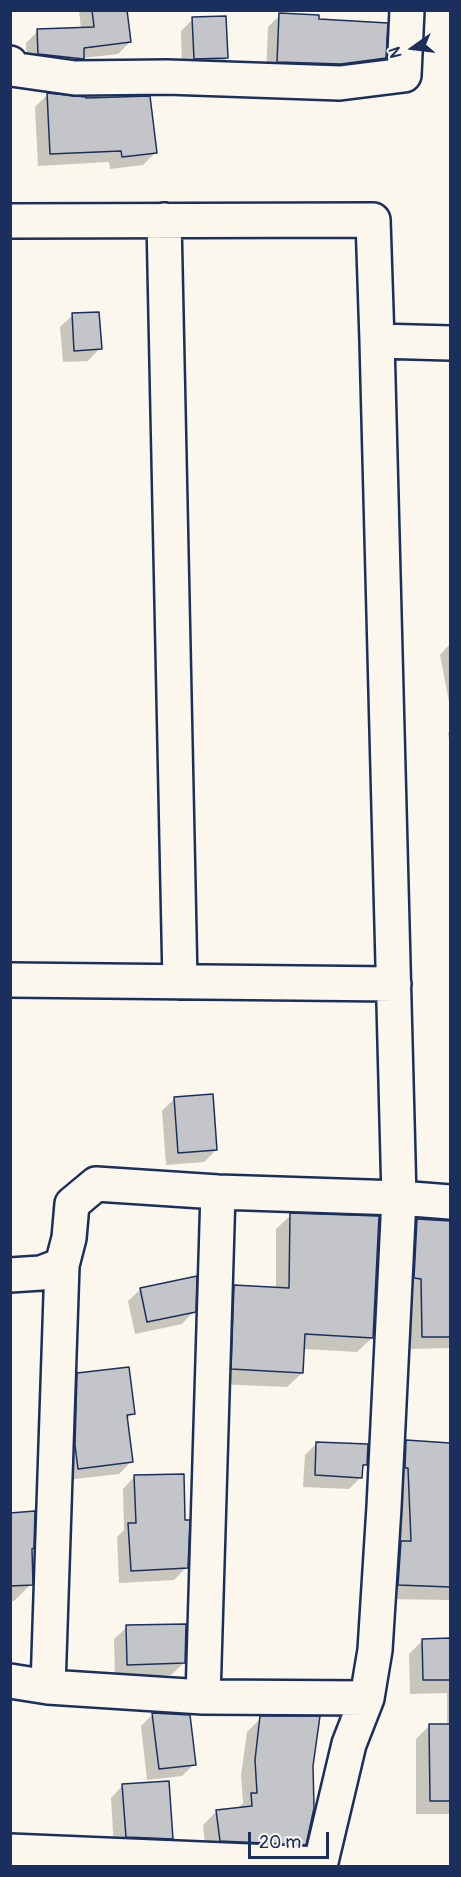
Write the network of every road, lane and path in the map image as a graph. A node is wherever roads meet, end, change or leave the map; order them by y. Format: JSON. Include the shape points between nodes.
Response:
{"nodes":[{"id":1,"x":407,"y":10,"type":"edge"},
{"id":2,"x":10,"y":63,"type":"edge"},
{"id":3,"x":10,"y":220,"type":"edge"},
{"id":4,"x":164,"y":220,"type":"junction"},
{"id":5,"x":377,"y":341,"type":"junction"},
{"id":6,"x":450,"y":343,"type":"edge"},
{"id":7,"x":10,"y":980,"type":"edge"},
{"id":8,"x":180,"y":982,"type":"junction"},
{"id":9,"x":394,"y":984,"type":"junction"},
{"id":10,"x":218,"y":1192,"type":"junction"},
{"id":11,"x":399,"y":1198,"type":"junction"},
{"id":12,"x":450,"y":1202,"type":"edge"},
{"id":13,"x":62,"y":1265,"type":"junction"},
{"id":14,"x":10,"y":1275,"type":"edge"},
{"id":15,"x":10,"y":1681,"type":"edge"},
{"id":16,"x":48,"y":1687,"type":"junction"},
{"id":17,"x":203,"y":1697,"type":"junction"},
{"id":18,"x":367,"y":1698,"type":"junction"},
{"id":19,"x":10,"y":1851,"type":"edge"},
{"id":20,"x":320,"y":1865,"type":"edge"}],
"edges":[{"from":1,"to":2,"type":"street","via":[[404,75],[340,83],[75,78],[11,69]]},
{"from":3,"to":4,"type":"street"},
{"from":4,"to":5,"type":"street","via":[[373,220]]},
{"from":4,"to":8,"type":"street"},
{"from":5,"to":6,"type":"street"},
{"from":5,"to":9,"type":"street"},
{"from":7,"to":8,"type":"street"},
{"from":8,"to":9,"type":"street"},
{"from":9,"to":11,"type":"street"},
{"from":10,"to":11,"type":"street"},
{"from":10,"to":13,"type":"street","via":[[96,1184],[72,1204]]},
{"from":10,"to":17,"type":"street"},
{"from":11,"to":12,"type":"street"},
{"from":11,"to":18,"type":"street","via":[[375,1650]]},
{"from":13,"to":14,"type":"street","via":[[42,1273]]},
{"from":13,"to":16,"type":"street"},
{"from":15,"to":16,"type":"street"},
{"from":16,"to":17,"type":"street"},
{"from":17,"to":18,"type":"street"},
{"from":18,"to":20,"type":"street","via":[[349,1744]]},
{"from":19,"to":20,"type":"street"}]}
